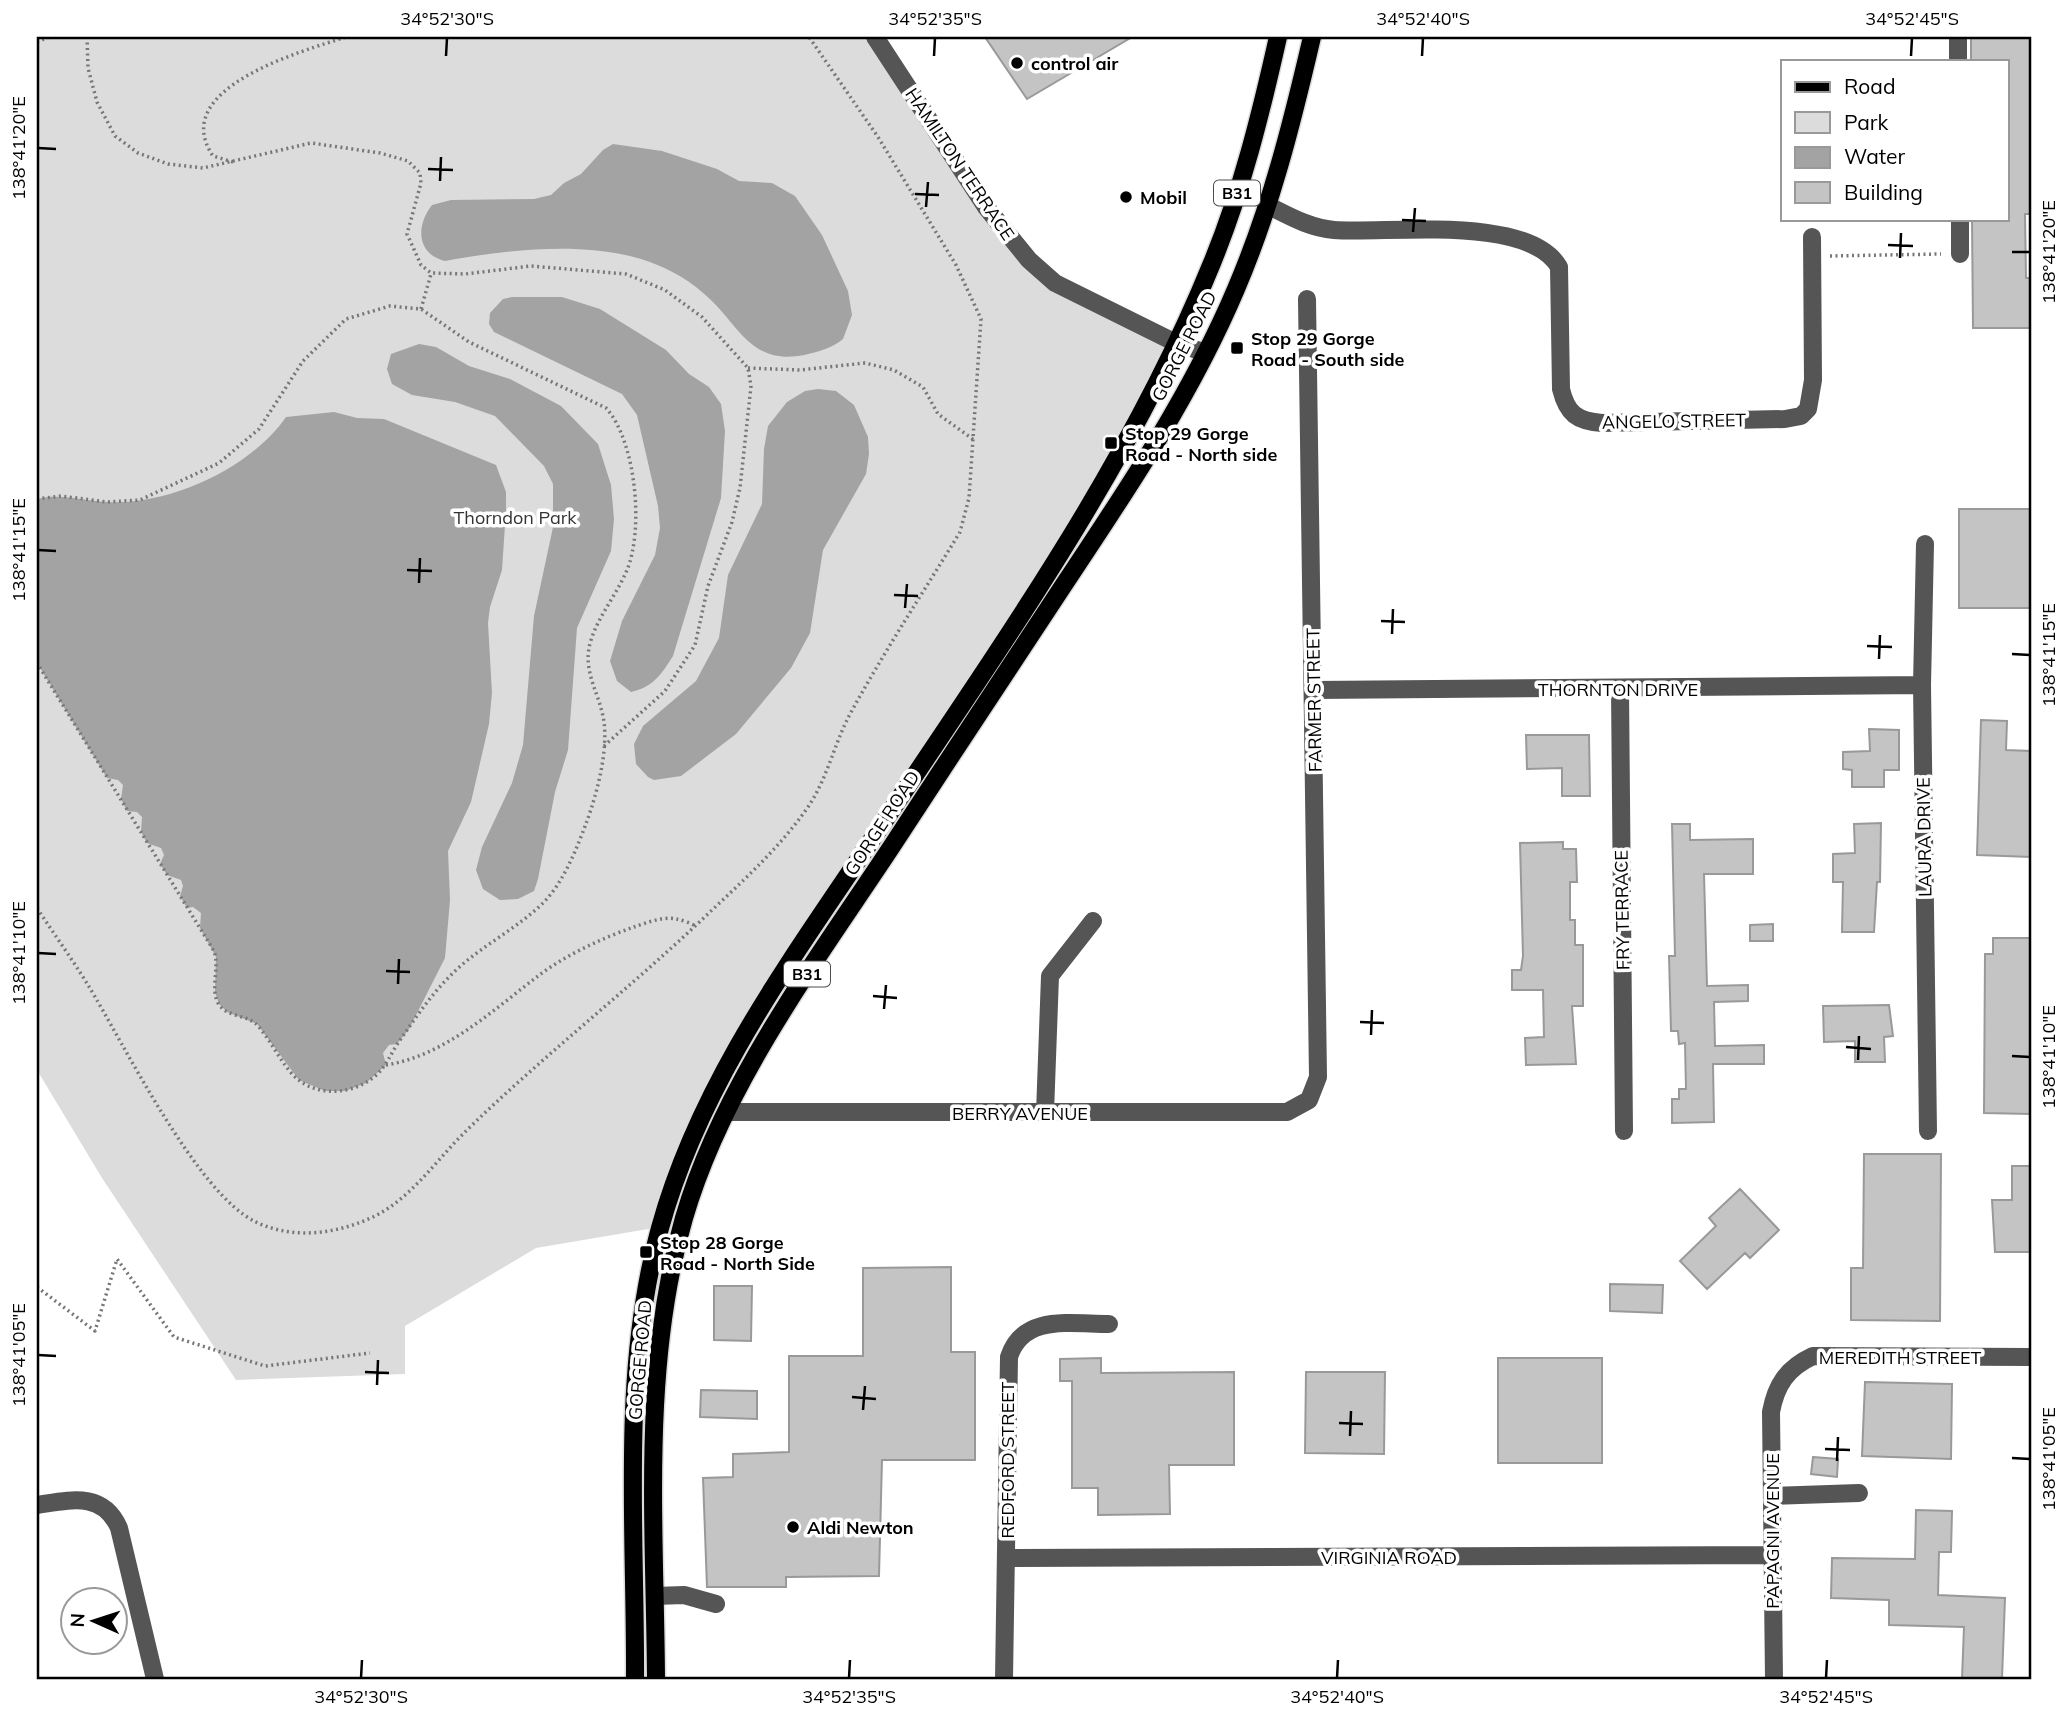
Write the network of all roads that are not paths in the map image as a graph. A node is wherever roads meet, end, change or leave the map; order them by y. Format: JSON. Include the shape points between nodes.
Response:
{"nodes":[{"id":1,"x":875,"y":37,"type":"edge"},
{"id":2,"x":1278,"y":37,"type":"edge"},
{"id":3,"x":1312,"y":37,"type":"edge"},
{"id":4,"x":1958,"y":37,"type":"edge"},
{"id":5,"x":1958,"y":60,"type":"edge"},
{"id":6,"x":1269,"y":206,"type":"junction"},
{"id":7,"x":1960,"y":220,"type":"edge"},
{"id":8,"x":1812,"y":237,"type":"dead end"},
{"id":9,"x":1960,"y":254,"type":"road end"},
{"id":10,"x":1307,"y":299,"type":"dead end"},
{"id":11,"x":1176,"y":343,"type":"junction"},
{"id":12,"x":1206,"y":354,"type":"junction"},
{"id":13,"x":1925,"y":544,"type":"dead end"},
{"id":14,"x":1922,"y":685,"type":"junction"},
{"id":15,"x":1620,"y":689,"type":"junction"},
{"id":16,"x":1314,"y":690,"type":"junction"},
{"id":17,"x":1093,"y":921,"type":"dead end"},
{"id":18,"x":1309,"y":1100,"type":"joint"},
{"id":19,"x":728,"y":1112,"type":"junction"},
{"id":20,"x":1045,"y":1113,"type":"junction"},
{"id":21,"x":1624,"y":1131,"type":"dead end"},
{"id":22,"x":1928,"y":1131,"type":"dead end"},
{"id":23,"x":1109,"y":1324,"type":"dead end"},
{"id":24,"x":2031,"y":1357,"type":"edge"},
{"id":25,"x":1779,"y":1384,"type":"joint"},
{"id":26,"x":1858,"y":1493,"type":"dead end"},
{"id":27,"x":1772,"y":1496,"type":"junction"},
{"id":28,"x":37,"y":1506,"type":"edge"},
{"id":29,"x":1772,"y":1555,"type":"junction"},
{"id":30,"x":1006,"y":1558,"type":"junction"},
{"id":31,"x":656,"y":1596,"type":"junction"},
{"id":32,"x":716,"y":1604,"type":"dead end"},
{"id":33,"x":155,"y":1679,"type":"edge"},
{"id":34,"x":635,"y":1679,"type":"edge"},
{"id":35,"x":656,"y":1679,"type":"edge"},
{"id":36,"x":1004,"y":1679,"type":"edge"},
{"id":37,"x":1774,"y":1679,"type":"edge"}],
"edges":[{"from":1,"to":11,"type":"street","name":"HAMILTON TERRACE","via":[[986,207],[1030,260],[1055,283]]},
{"from":2,"to":11,"type":"main road","name":"GORGE ROAD","number":"B31","via":[[1244,173],[1213,261]]},
{"from":3,"to":6,"type":"main road","name":"GORGE ROAD","number":"B31"},
{"from":4,"to":5,"type":"street"},
{"from":6,"to":8,"type":"street","name":"ANGELO STREET","via":[[1306,224],[1332,230],[1447,228],[1542,248],[1559,267],[1564,404],[1573,416],[1602,423],[1801,416],[1808,409],[1813,380]]},
{"from":6,"to":12,"type":"main road","name":"GORGE ROAD","number":"B31"},
{"from":7,"to":9,"type":"street"},
{"from":10,"to":16,"type":"street","name":"FARMER STREET"},
{"from":11,"to":12,"type":"street","name":"HAMILTON TERRACE"},
{"from":11,"to":34,"type":"main road","name":"GORGE ROAD","number":"B31","via":[[1097,496],[770,995],[698,1121],[660,1227],[643,1310],[637,1365]]},
{"from":12,"to":19,"type":"main road","name":"GORGE ROAD","number":"B31","via":[[1105,524],[819,956]]},
{"from":13,"to":14,"type":"street","name":"LAURA DRIVE"},
{"from":14,"to":15,"type":"street","name":"THORNTON DRIVE"},
{"from":14,"to":22,"type":"street","name":"LAURA DRIVE"},
{"from":15,"to":16,"type":"street","name":"THORNTON DRIVE"},
{"from":15,"to":21,"type":"street","name":"FRY TERRACE"},
{"from":16,"to":18,"type":"street","name":"FARMER STREET","via":[[1318,1077]]},
{"from":17,"to":20,"type":"street","via":[[1050,976]]},
{"from":18,"to":20,"type":"street","name":"BERRY AVENUE","via":[[1287,1112]]},
{"from":19,"to":20,"type":"street","name":"BERRY AVENUE"},
{"from":19,"to":31,"type":"main road","name":"GORGE ROAD","number":"B31","via":[[708,1151],[685,1216],[658,1352]]},
{"from":23,"to":30,"type":"street","name":"REDFORD STREET","via":[[1028,1329],[1014,1340],[1006,1412]]},
{"from":24,"to":25,"type":"street","name":"MEREDITH STREET","via":[[1813,1356],[1788,1372]]},
{"from":25,"to":27,"type":"street","name":"PAPAGNI AVENUE","via":[[1771,1412]]},
{"from":26,"to":27,"type":"street"},
{"from":27,"to":29,"type":"street","name":"PAPAGNI AVENUE"},
{"from":28,"to":33,"type":"street","via":[[88,1499],[113,1513]]},
{"from":29,"to":30,"type":"street","name":"VIRGINIA ROAD"},
{"from":29,"to":37,"type":"street","name":"PAPAGNI AVENUE"},
{"from":30,"to":36,"type":"street","name":"REDFORD STREET"},
{"from":31,"to":32,"type":"street","via":[[684,1595]]},
{"from":31,"to":35,"type":"main road","name":"GORGE ROAD","number":"B31"}]}
